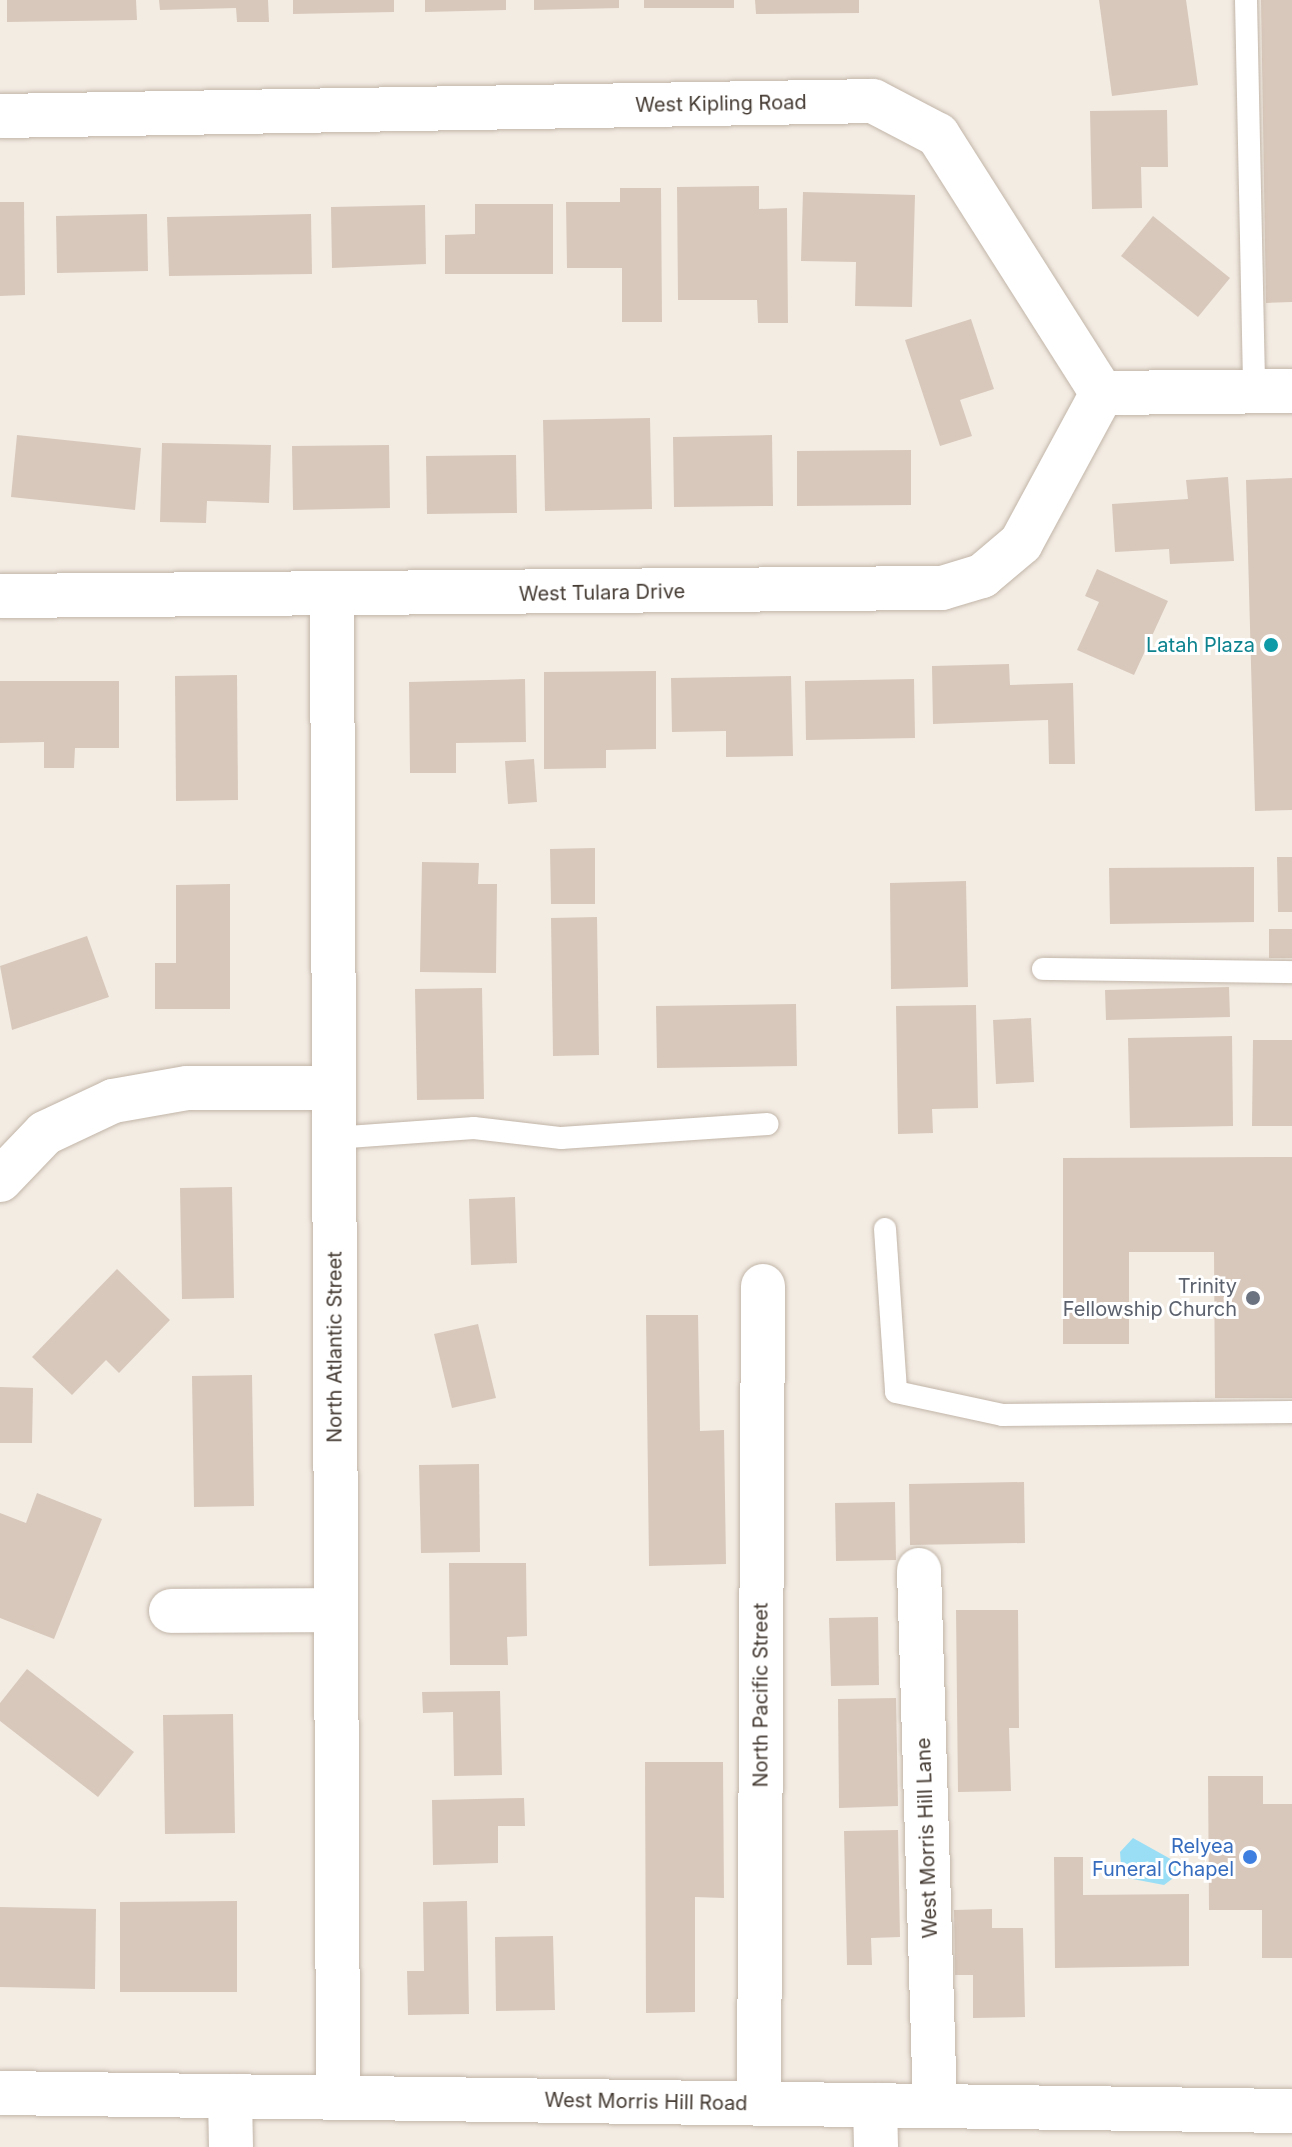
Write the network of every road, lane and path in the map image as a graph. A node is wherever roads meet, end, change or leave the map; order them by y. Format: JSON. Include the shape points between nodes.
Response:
{"nodes":[{"id":1,"x":1246,"y":0,"type":"edge"},
{"id":2,"x":0,"y":116,"type":"edge"},
{"id":3,"x":1273,"y":391,"type":"edge"},
{"id":4,"x":1102,"y":393,"type":"junction"},
{"id":5,"x":0,"y":596,"type":"edge"},
{"id":6,"x":332,"y":596,"type":"junction"},
{"id":7,"x":1043,"y":969,"type":"dead end"},
{"id":8,"x":1292,"y":972,"type":"edge"},
{"id":9,"x":334,"y":1088,"type":"junction"},
{"id":10,"x":768,"y":1124,"type":"dead end"},
{"id":11,"x":334,"y":1138,"type":"junction"},
{"id":12,"x":0,"y":1180,"type":"edge"},
{"id":13,"x":885,"y":1229,"type":"dead end"},
{"id":14,"x":763,"y":1286,"type":"dead end"},
{"id":15,"x":1292,"y":1412,"type":"edge"},
{"id":16,"x":919,"y":1570,"type":"dead end"},
{"id":17,"x":336,"y":1610,"type":"junction"},
{"id":18,"x":171,"y":1611,"type":"dead end"},
{"id":19,"x":0,"y":2093,"type":"edge"},
{"id":20,"x":230,"y":2096,"type":"junction"},
{"id":21,"x":338,"y":2098,"type":"junction"},
{"id":22,"x":759,"y":2104,"type":"junction"},
{"id":23,"x":935,"y":2106,"type":"junction"},
{"id":24,"x":1292,"y":2111,"type":"edge"},
{"id":25,"x":875,"y":2126,"type":"edge"},
{"id":26,"x":231,"y":2147,"type":"edge"}],
"edges":[{"from":1,"to":3,"type":"lane"},
{"from":2,"to":4,"type":"street","name":"West Kipling Road","via":[[873,101],[938,135]]},
{"from":3,"to":4,"type":"street"},
{"from":4,"to":6,"type":"street","name":"West Tulara Drive","via":[[1021,543],[982,576],[942,588]]},
{"from":5,"to":6,"type":"street","name":"West Tulara Drive"},
{"from":6,"to":9,"type":"street","name":"North Atlantic Street"},
{"from":7,"to":8,"type":"lane"},
{"from":9,"to":11,"type":"street","name":"North Atlantic Street"},
{"from":9,"to":12,"type":"street","via":[[187,1088],[113,1101],[45,1133]]},
{"from":10,"to":11,"type":"lane","via":[[561,1138],[474,1128]]},
{"from":11,"to":17,"type":"street","name":"North Atlantic Street"},
{"from":13,"to":15,"type":"lane","via":[[896,1392],[933,1406],[1002,1415]]},
{"from":14,"to":22,"type":"street","name":"North Pacific Street"},
{"from":16,"to":23,"type":"street","name":"West Morris Hill Lane"},
{"from":17,"to":18,"type":"street"},
{"from":17,"to":21,"type":"street","name":"North Atlantic Street"},
{"from":19,"to":20,"type":"street","name":"West Morris Hill Road"},
{"from":20,"to":21,"type":"street","name":"West Morris Hill Road"},
{"from":20,"to":26,"type":"street"},
{"from":21,"to":22,"type":"street","name":"West Morris Hill Road"},
{"from":22,"to":25,"type":"street","name":"West Morris Hill Road"},
{"from":23,"to":24,"type":"street","name":"West Morris Hill Road"},
{"from":23,"to":25,"type":"street","name":"West Morris Hill Road"}]}
